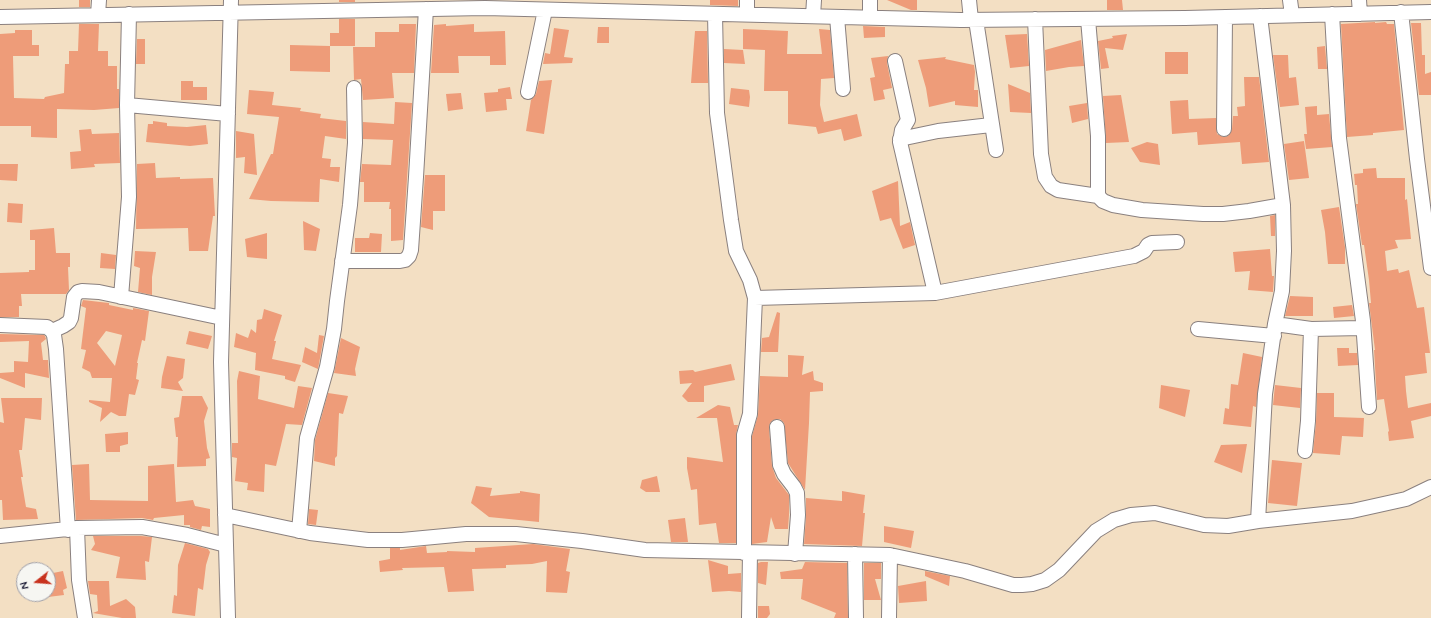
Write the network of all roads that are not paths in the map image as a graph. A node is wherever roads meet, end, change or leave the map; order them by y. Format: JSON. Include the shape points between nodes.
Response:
{"nodes":[{"id":1,"x":99,"y":0,"type":"edge"},
{"id":2,"x":747,"y":0,"type":"edge"},
{"id":3,"x":814,"y":0,"type":"edge"},
{"id":4,"x":870,"y":0,"type":"edge"},
{"id":5,"x":969,"y":0,"type":"edge"},
{"id":6,"x":1290,"y":0,"type":"edge"},
{"id":7,"x":396,"y":5,"type":"edge"},
{"id":8,"x":230,"y":6,"type":"edge"},
{"id":9,"x":636,"y":6,"type":"edge"},
{"id":10,"x":1359,"y":7,"type":"edge"},
{"id":11,"x":426,"y":9,"type":"junction"},
{"id":12,"x":545,"y":10,"type":"junction"},
{"id":13,"x":1401,"y":12,"type":"junction"},
{"id":14,"x":1431,"y":12,"type":"edge"},
{"id":15,"x":129,"y":14,"type":"junction"},
{"id":16,"x":715,"y":14,"type":"junction"},
{"id":17,"x":747,"y":14,"type":"junction"},
{"id":18,"x":1332,"y":14,"type":"junction"},
{"id":19,"x":98,"y":15,"type":"junction"},
{"id":20,"x":1292,"y":15,"type":"junction"},
{"id":21,"x":813,"y":16,"type":"junction"},
{"id":22,"x":1260,"y":16,"type":"junction"},
{"id":23,"x":0,"y":17,"type":"edge"},
{"id":24,"x":837,"y":17,"type":"junction"},
{"id":25,"x":1225,"y":17,"type":"junction"},
{"id":26,"x":870,"y":18,"type":"junction"},
{"id":27,"x":1035,"y":19,"type":"junction"},
{"id":28,"x":1088,"y":19,"type":"junction"},
{"id":29,"x":973,"y":20,"type":"junction"},
{"id":30,"x":895,"y":61,"type":"dead end"},
{"id":31,"x":354,"y":88,"type":"dead end"},
{"id":32,"x":843,"y":89,"type":"dead end"},
{"id":33,"x":528,"y":92,"type":"dead end"},
{"id":34,"x":127,"y":105,"type":"junction"},
{"id":35,"x":228,"y":114,"type":"junction"},
{"id":36,"x":991,"y":125,"type":"junction"},
{"id":37,"x":1224,"y":129,"type":"dead end"},
{"id":38,"x":900,"y":138,"type":"junction"},
{"id":39,"x":996,"y":150,"type":"dead end"},
{"id":40,"x":1098,"y":196,"type":"junction"},
{"id":41,"x":1283,"y":205,"type":"junction"},
{"id":42,"x":1177,"y":242,"type":"dead end"},
{"id":43,"x":342,"y":261,"type":"junction"},
{"id":44,"x":1431,"y":268,"type":"edge"},
{"id":45,"x":935,"y":294,"type":"junction"},
{"id":46,"x":121,"y":297,"type":"junction"},
{"id":47,"x":755,"y":298,"type":"junction"},
{"id":48,"x":222,"y":318,"type":"junction"},
{"id":49,"x":0,"y":325,"type":"edge"},
{"id":50,"x":1363,"y":328,"type":"junction"},
{"id":51,"x":1198,"y":329,"type":"dead end"},
{"id":52,"x":1311,"y":329,"type":"junction"},
{"id":53,"x":52,"y":330,"type":"junction"},
{"id":54,"x":1274,"y":330,"type":"junction"},
{"id":55,"x":1369,"y":407,"type":"dead end"},
{"id":56,"x":777,"y":427,"type":"dead end"},
{"id":57,"x":1305,"y":451,"type":"dead end"},
{"id":58,"x":1431,"y":487,"type":"edge"},
{"id":59,"x":225,"y":515,"type":"junction"},
{"id":60,"x":1258,"y":521,"type":"junction"},
{"id":61,"x":73,"y":529,"type":"junction"},
{"id":62,"x":299,"y":531,"type":"junction"},
{"id":63,"x":0,"y":536,"type":"edge"},
{"id":64,"x":226,"y":545,"type":"junction"},
{"id":65,"x":747,"y":553,"type":"junction"},
{"id":66,"x":795,"y":554,"type":"junction"},
{"id":67,"x":855,"y":554,"type":"junction"},
{"id":68,"x":890,"y":555,"type":"junction"},
{"id":69,"x":84,"y":618,"type":"edge"},
{"id":70,"x":228,"y":618,"type":"edge"},
{"id":71,"x":749,"y":618,"type":"edge"},
{"id":72,"x":856,"y":618,"type":"edge"},
{"id":73,"x":889,"y":618,"type":"edge"}],
"edges":[{"from":1,"to":19,"type":"street"},
{"from":2,"to":17,"type":"street"},
{"from":3,"to":21,"type":"street"},
{"from":4,"to":26,"type":"street"},
{"from":5,"to":29,"type":"street"},
{"from":6,"to":20,"type":"street"},
{"from":7,"to":8,"type":"street"},
{"from":7,"to":11,"type":"street"},
{"from":8,"to":15,"type":"street"},
{"from":8,"to":35,"type":"street"},
{"from":9,"to":12,"type":"street"},
{"from":9,"to":16,"type":"street"},
{"from":10,"to":13,"type":"street"},
{"from":10,"to":18,"type":"street"},
{"from":11,"to":12,"type":"street"},
{"from":11,"to":43,"type":"street","via":[[411,250],[409,256],[400,261]]},
{"from":12,"to":33,"type":"street"},
{"from":13,"to":14,"type":"street"},
{"from":13,"to":44,"type":"street"},
{"from":15,"to":19,"type":"street"},
{"from":15,"to":34,"type":"street"},
{"from":16,"to":17,"type":"street"},
{"from":16,"to":47,"type":"street","via":[[718,113],[731,220],[736,250]]},
{"from":17,"to":21,"type":"street"},
{"from":18,"to":20,"type":"street"},
{"from":18,"to":50,"type":"street","via":[[1339,138]]},
{"from":19,"to":23,"type":"street"},
{"from":20,"to":22,"type":"street"},
{"from":21,"to":24,"type":"street"},
{"from":22,"to":25,"type":"street"},
{"from":22,"to":41,"type":"street"},
{"from":24,"to":26,"type":"street"},
{"from":24,"to":32,"type":"street"},
{"from":25,"to":28,"type":"street"},
{"from":25,"to":37,"type":"street"},
{"from":26,"to":29,"type":"street"},
{"from":27,"to":28,"type":"street"},
{"from":27,"to":29,"type":"street"},
{"from":27,"to":40,"type":"street","via":[[1041,154],[1045,177],[1051,186],[1058,190]]},
{"from":28,"to":40,"type":"street","via":[[1098,136]]},
{"from":29,"to":36,"type":"street","via":[[986,81]]},
{"from":30,"to":38,"type":"street","via":[[908,120]]},
{"from":31,"to":43,"type":"street","via":[[355,143]]},
{"from":34,"to":35,"type":"street"},
{"from":34,"to":46,"type":"street","via":[[128,197]]},
{"from":35,"to":48,"type":"street"},
{"from":36,"to":38,"type":"street"},
{"from":36,"to":39,"type":"street"},
{"from":38,"to":45,"type":"street"},
{"from":40,"to":41,"type":"street","via":[[1113,205],[1142,210],[1203,214],[1223,214]]},
{"from":41,"to":54,"type":"street","via":[[1282,291]]},
{"from":42,"to":45,"type":"street","via":[[1152,243],[1134,256]]},
{"from":43,"to":62,"type":"street","via":[[327,367],[307,438]]},
{"from":45,"to":47,"type":"street"},
{"from":46,"to":48,"type":"street"},
{"from":46,"to":53,"type":"street","via":[[99,292],[78,292],[74,297],[70,322]]},
{"from":47,"to":65,"type":"street","via":[[750,414],[744,435]]},
{"from":48,"to":59,"type":"street"},
{"from":49,"to":53,"type":"street","via":[[47,327]]},
{"from":50,"to":52,"type":"street"},
{"from":50,"to":55,"type":"street"},
{"from":51,"to":54,"type":"street"},
{"from":52,"to":54,"type":"street"},
{"from":52,"to":57,"type":"street"},
{"from":53,"to":61,"type":"street"},
{"from":54,"to":60,"type":"street","via":[[1265,394]]},
{"from":56,"to":66,"type":"street","via":[[780,465],[797,493]]},
{"from":58,"to":60,"type":"street","via":[[1406,499],[1352,511]]},
{"from":59,"to":62,"type":"street"},
{"from":59,"to":64,"type":"street"},
{"from":60,"to":68,"type":"street","via":[[1228,526],[1204,525],[1155,513],[1131,515],[1114,520],[1096,532],[1059,570],[1045,580],[1022,585],[1012,585],[964,571]]},
{"from":61,"to":63,"type":"street"},
{"from":61,"to":64,"type":"street","via":[[142,527]]},
{"from":61,"to":69,"type":"street"},
{"from":62,"to":65,"type":"street","via":[[368,540],[402,540],[466,534],[516,534],[645,550]]},
{"from":64,"to":70,"type":"street"},
{"from":65,"to":66,"type":"street"},
{"from":65,"to":71,"type":"street"},
{"from":66,"to":67,"type":"street"},
{"from":67,"to":68,"type":"street"},
{"from":67,"to":72,"type":"street"},
{"from":68,"to":73,"type":"street"}]}
